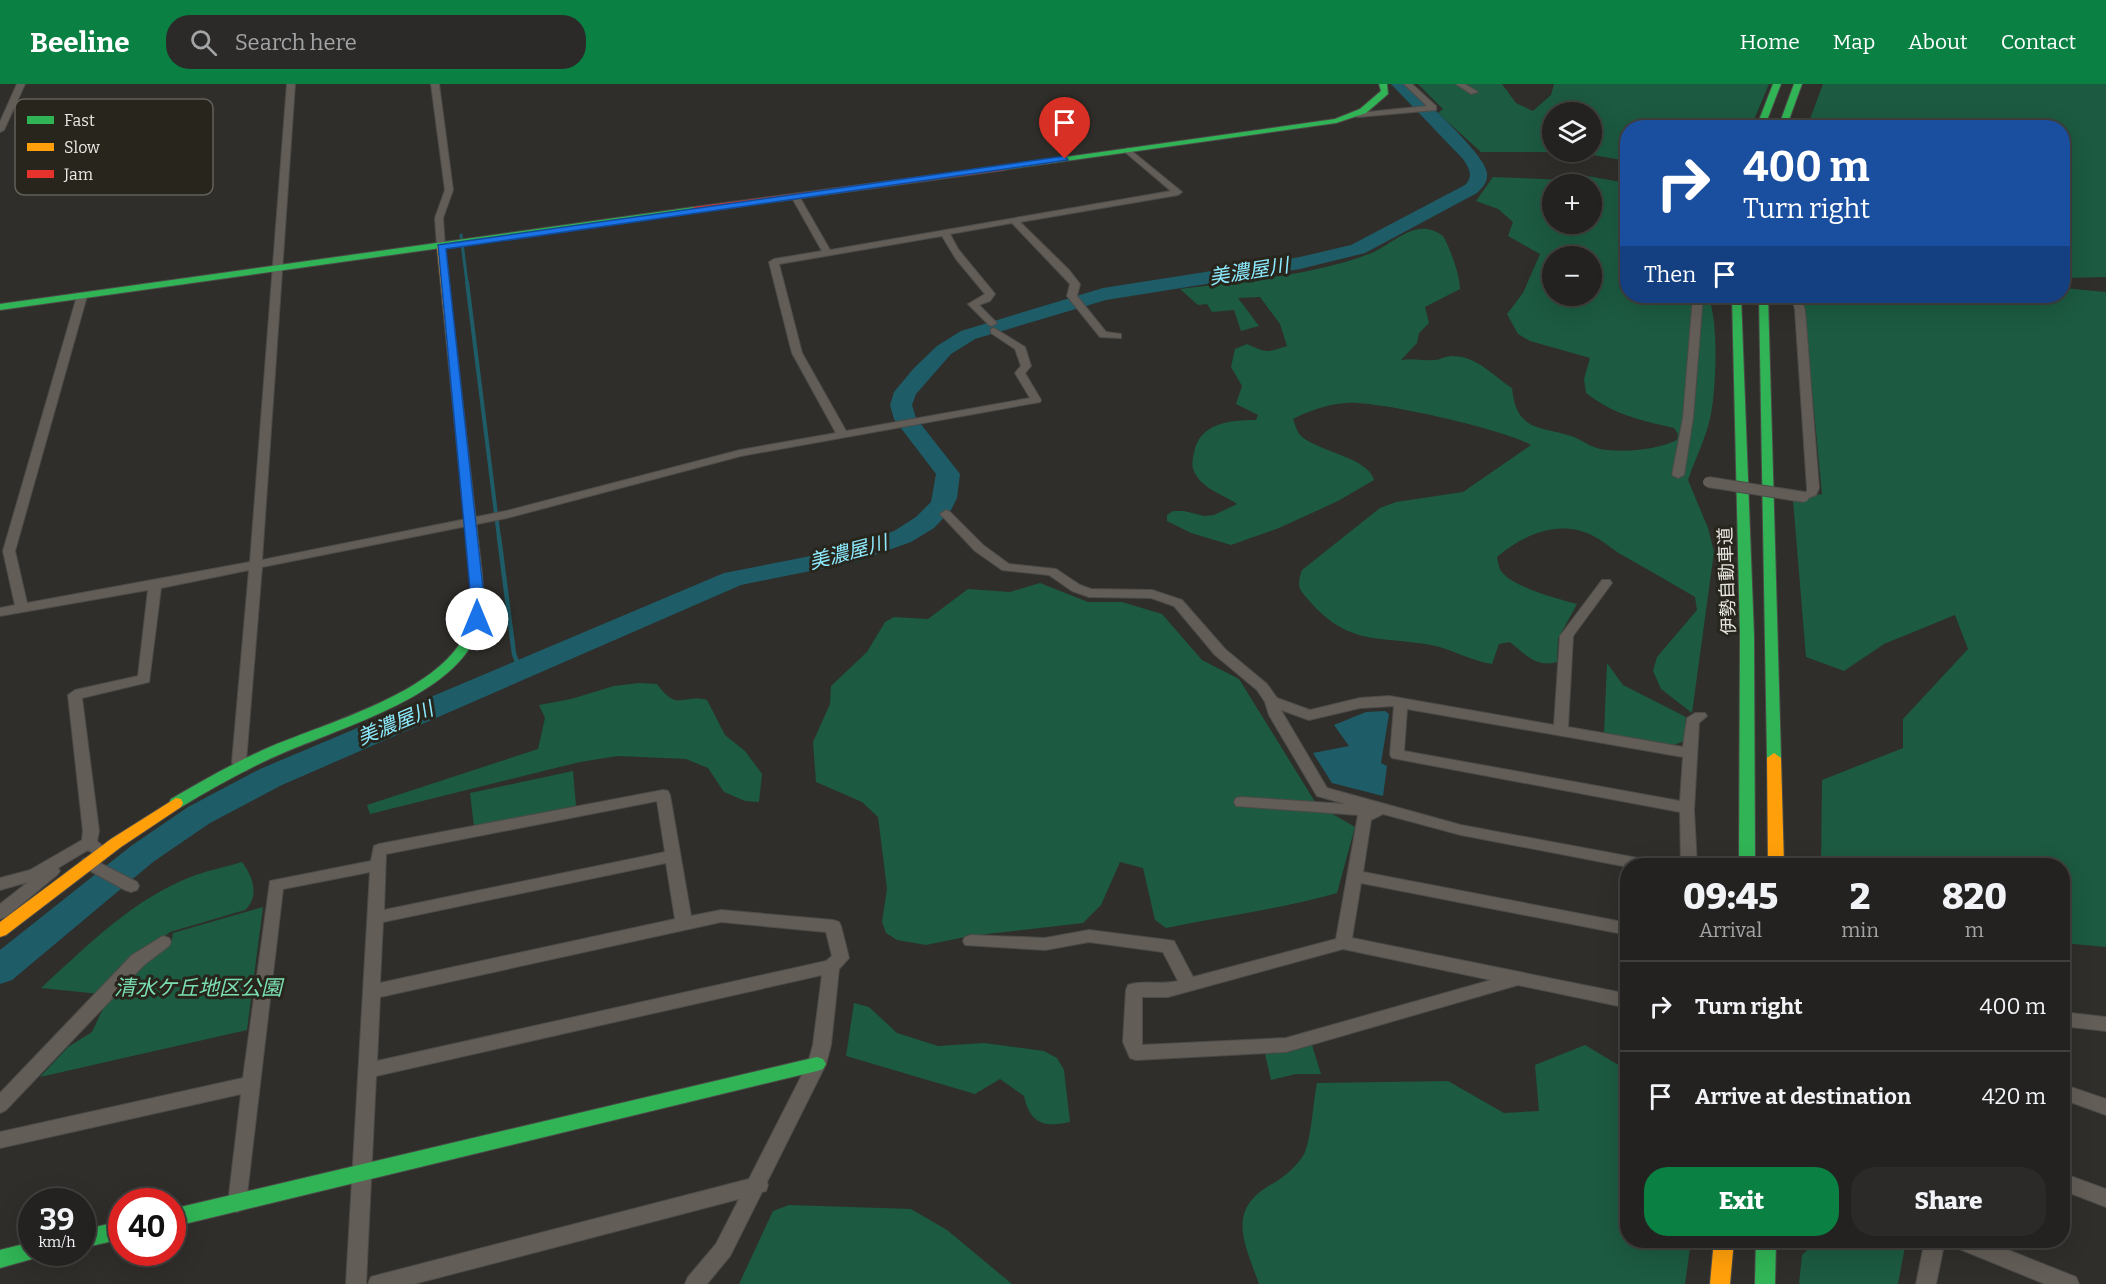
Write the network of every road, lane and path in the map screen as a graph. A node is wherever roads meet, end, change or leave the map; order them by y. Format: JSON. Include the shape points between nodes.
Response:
{"nodes":[{"id":1,"x":21,"y":84,"type":"edge"},
{"id":2,"x":291,"y":84,"type":"edge"},
{"id":3,"x":435,"y":84,"type":"edge"},
{"id":4,"x":1383,"y":84,"type":"edge"},
{"id":5,"x":1408,"y":84,"type":"edge"},
{"id":6,"x":1460,"y":84,"type":"edge"},
{"id":7,"x":1777,"y":84,"type":"edge"},
{"id":8,"x":1798,"y":84,"type":"edge"},
{"id":9,"x":1474,"y":92,"type":"dead end"},
{"id":10,"x":1358,"y":115,"type":"junction"},
{"id":11,"x":3,"y":118,"type":"edge"},
{"id":12,"x":1763,"y":120,"type":"edge"},
{"id":13,"x":1785,"y":120,"type":"edge"},
{"id":14,"x":0,"y":130,"type":"edge"},
{"id":15,"x":1128,"y":150,"type":"junction"},
{"id":16,"x":795,"y":196,"type":"junction"},
{"id":17,"x":1013,"y":220,"type":"junction"},
{"id":18,"x":945,"y":233,"type":"junction"},
{"id":19,"x":441,"y":247,"type":"junction"},
{"id":20,"x":828,"y":254,"type":"junction"},
{"id":21,"x":275,"y":269,"type":"junction"},
{"id":22,"x":82,"y":296,"type":"junction"},
{"id":23,"x":1697,"y":303,"type":"edge"},
{"id":24,"x":1736,"y":303,"type":"edge"},
{"id":25,"x":1763,"y":303,"type":"edge"},
{"id":26,"x":1798,"y":303,"type":"edge"},
{"id":27,"x":0,"y":307,"type":"edge"},
{"id":28,"x":1118,"y":336,"type":"dead end"},
{"id":29,"x":842,"y":434,"type":"junction"},
{"id":30,"x":1678,"y":475,"type":"dead end"},
{"id":31,"x":1708,"y":482,"type":"dead end"},
{"id":32,"x":946,"y":514,"type":"dead end"},
{"id":33,"x":468,"y":521,"type":"junction"},
{"id":34,"x":256,"y":565,"type":"junction"},
{"id":35,"x":1606,"y":584,"type":"dead end"},
{"id":36,"x":155,"y":585,"type":"junction"},
{"id":37,"x":22,"y":607,"type":"junction"},
{"id":38,"x":0,"y":612,"type":"edge"},
{"id":39,"x":1272,"y":701,"type":"junction"},
{"id":40,"x":1401,"y":703,"type":"junction"},
{"id":41,"x":1700,"y":716,"type":"dead end"},
{"id":42,"x":1561,"y":731,"type":"junction"},
{"id":43,"x":1690,"y":753,"type":"junction"},
{"id":44,"x":241,"y":767,"type":"junction"},
{"id":45,"x":1241,"y":802,"type":"dead end"},
{"id":46,"x":1688,"y":808,"type":"junction"},
{"id":47,"x":1383,"y":812,"type":"junction"},
{"id":48,"x":95,"y":848,"type":"junction"},
{"id":49,"x":673,"y":856,"type":"junction"},
{"id":50,"x":1689,"y":858,"type":"edge"},
{"id":51,"x":1747,"y":858,"type":"edge"},
{"id":52,"x":1776,"y":858,"type":"edge"},
{"id":53,"x":1620,"y":860,"type":"edge"},
{"id":54,"x":48,"y":865,"type":"junction"},
{"id":55,"x":378,"y":865,"type":"junction"},
{"id":56,"x":93,"y":866,"type":"junction"},
{"id":57,"x":1354,"y":876,"type":"junction"},
{"id":58,"x":0,"y":884,"type":"edge"},
{"id":59,"x":131,"y":886,"type":"dead end"},
{"id":60,"x":0,"y":913,"type":"edge"},
{"id":61,"x":375,"y":918,"type":"junction"},
{"id":62,"x":684,"y":923,"type":"junction"},
{"id":63,"x":1620,"y":927,"type":"edge"},
{"id":64,"x":0,"y":931,"type":"edge"},
{"id":65,"x":971,"y":941,"type":"dead end"},
{"id":66,"x":163,"y":942,"type":"dead end"},
{"id":67,"x":1343,"y":943,"type":"junction"},
{"id":68,"x":831,"y":966,"type":"junction"},
{"id":69,"x":1521,"y":978,"type":"junction"},
{"id":70,"x":1188,"y":984,"type":"junction"},
{"id":71,"x":372,"y":992,"type":"junction"},
{"id":72,"x":1620,"y":999,"type":"edge"},
{"id":73,"x":2070,"y":1020,"type":"edge"},
{"id":74,"x":2106,"y":1024,"type":"edge"},
{"id":75,"x":817,"y":1064,"type":"junction"},
{"id":76,"x":367,"y":1071,"type":"junction"},
{"id":77,"x":251,"y":1084,"type":"junction"},
{"id":78,"x":2070,"y":1094,"type":"edge"},
{"id":79,"x":0,"y":1106,"type":"edge"},
{"id":80,"x":2106,"y":1107,"type":"edge"},
{"id":81,"x":0,"y":1140,"type":"edge"},
{"id":82,"x":361,"y":1173,"type":"junction"},
{"id":83,"x":2070,"y":1184,"type":"edge"},
{"id":84,"x":759,"y":1185,"type":"junction"},
{"id":85,"x":2106,"y":1198,"type":"edge"},
{"id":86,"x":237,"y":1203,"type":"junction"},
{"id":87,"x":186,"y":1215,"type":"edge"},
{"id":88,"x":1723,"y":1248,"type":"edge"},
{"id":89,"x":1766,"y":1248,"type":"edge"},
{"id":90,"x":1933,"y":1248,"type":"edge"},
{"id":91,"x":1979,"y":1248,"type":"edge"},
{"id":92,"x":18,"y":1254,"type":"edge"},
{"id":93,"x":0,"y":1259,"type":"edge"},
{"id":94,"x":356,"y":1284,"type":"edge"},
{"id":95,"x":378,"y":1284,"type":"edge"},
{"id":96,"x":695,"y":1284,"type":"edge"},
{"id":97,"x":1720,"y":1284,"type":"edge"},
{"id":98,"x":1765,"y":1284,"type":"edge"},
{"id":99,"x":1926,"y":1284,"type":"edge"},
{"id":100,"x":2069,"y":1284,"type":"edge"}],
"edges":[{"from":1,"to":11,"type":"street"},
{"from":2,"to":21,"type":"street"},
{"from":3,"to":19,"type":"street","via":[[449,190],[439,218]]},
{"from":4,"to":10,"type":"main road","via":[[1385,92],[1378,102]]},
{"from":5,"to":10,"type":"street","via":[[1433,108]]},
{"from":6,"to":9,"type":"street"},
{"from":7,"to":12,"type":"main road"},
{"from":8,"to":13,"type":"main road"},
{"from":10,"to":15,"type":"main road"},
{"from":11,"to":14,"type":"street"},
{"from":15,"to":16,"type":"main road"},
{"from":15,"to":17,"type":"street","via":[[1178,192]]},
{"from":16,"to":19,"type":"main road"},
{"from":16,"to":20,"type":"street"},
{"from":17,"to":18,"type":"street"},
{"from":17,"to":28,"type":"street","via":[[1066,272],[1075,284],[1075,301],[1102,335]]},
{"from":18,"to":20,"type":"street"},
{"from":18,"to":29,"type":"street","via":[[990,294],[973,304],[993,327],[1020,347],[1026,366],[1020,373],[1036,400]]},
{"from":19,"to":21,"type":"main road"},
{"from":19,"to":33,"type":"main road"},
{"from":20,"to":29,"type":"street","via":[[774,262],[797,353]]},
{"from":21,"to":22,"type":"main road"},
{"from":21,"to":34,"type":"street"},
{"from":22,"to":27,"type":"main road"},
{"from":22,"to":37,"type":"street","via":[[9,551]]},
{"from":23,"to":30,"type":"street","via":[[1688,418]]},
{"from":24,"to":51,"type":"main road","name":"伊勢自動車道","via":[[1748,636]]},
{"from":25,"to":52,"type":"main road"},
{"from":26,"to":31,"type":"street","bridge":true,"via":[[1812,493],[1804,497]]},
{"from":29,"to":33,"type":"street","via":[[740,453]]},
{"from":32,"to":39,"type":"street","via":[[979,548],[1006,567],[1052,572],[1089,593],[1152,594],[1178,603],[1220,652],[1262,687]]},
{"from":33,"to":34,"type":"street"},
{"from":33,"to":44,"type":"main road","via":[[477,619],[460,655],[392,700]]},
{"from":34,"to":36,"type":"street"},
{"from":34,"to":44,"type":"street"},
{"from":35,"to":42,"type":"street","via":[[1564,644]]},
{"from":36,"to":37,"type":"street"},
{"from":36,"to":48,"type":"street","via":[[144,679],[75,695]]},
{"from":37,"to":38,"type":"street"},
{"from":39,"to":40,"type":"street","via":[[1309,715],[1372,701]]},
{"from":39,"to":47,"type":"street","via":[[1276,715],[1322,792],[1367,802]]},
{"from":40,"to":42,"type":"street"},
{"from":40,"to":46,"type":"street","via":[[1397,755]]},
{"from":41,"to":43,"type":"street","via":[[1692,721]]},
{"from":42,"to":43,"type":"street"},
{"from":43,"to":46,"type":"street"},
{"from":44,"to":48,"type":"main road"},
{"from":45,"to":47,"type":"street"},
{"from":46,"to":50,"type":"street"},
{"from":47,"to":53,"type":"street"},
{"from":47,"to":57,"type":"street","via":[[1364,817]]},
{"from":48,"to":54,"type":"street"},
{"from":48,"to":56,"type":"main road"},
{"from":49,"to":55,"type":"street","via":[[663,795],[379,850]]},
{"from":49,"to":61,"type":"street"},
{"from":49,"to":62,"type":"street"},
{"from":54,"to":58,"type":"street","via":[[35,874]]},
{"from":54,"to":60,"type":"street","via":[[53,871]]},
{"from":55,"to":61,"type":"street"},
{"from":55,"to":77,"type":"street","via":[[276,885]]},
{"from":56,"to":59,"type":"street"},
{"from":56,"to":64,"type":"main road"},
{"from":57,"to":63,"type":"street"},
{"from":57,"to":67,"type":"street"},
{"from":61,"to":71,"type":"street"},
{"from":62,"to":68,"type":"street","via":[[721,916],[832,926],[841,958]]},
{"from":62,"to":71,"type":"street"},
{"from":65,"to":70,"type":"street","via":[[1045,944],[1089,936],[1168,946]]},
{"from":66,"to":79,"type":"street","via":[[138,960]]},
{"from":67,"to":69,"type":"street"},
{"from":67,"to":70,"type":"street"},
{"from":68,"to":75,"type":"street"},
{"from":68,"to":76,"type":"street"},
{"from":69,"to":70,"type":"street","via":[[1286,1045],[1136,1053],[1132,1042],[1134,990],[1168,990]]},
{"from":69,"to":72,"type":"street"},
{"from":71,"to":76,"type":"street"},
{"from":73,"to":74,"type":"street"},
{"from":75,"to":82,"type":"main road"},
{"from":75,"to":84,"type":"street"},
{"from":76,"to":82,"type":"street"},
{"from":77,"to":81,"type":"street"},
{"from":77,"to":86,"type":"street"},
{"from":78,"to":80,"type":"street"},
{"from":82,"to":86,"type":"main road"},
{"from":82,"to":94,"type":"street"},
{"from":83,"to":85,"type":"street"},
{"from":84,"to":95,"type":"street"},
{"from":84,"to":96,"type":"street","via":[[723,1250]]},
{"from":86,"to":87,"type":"main road"},
{"from":88,"to":97,"type":"main road"},
{"from":89,"to":98,"type":"main road"},
{"from":90,"to":99,"type":"street"},
{"from":91,"to":100,"type":"street"},
{"from":92,"to":93,"type":"main road"}]}
